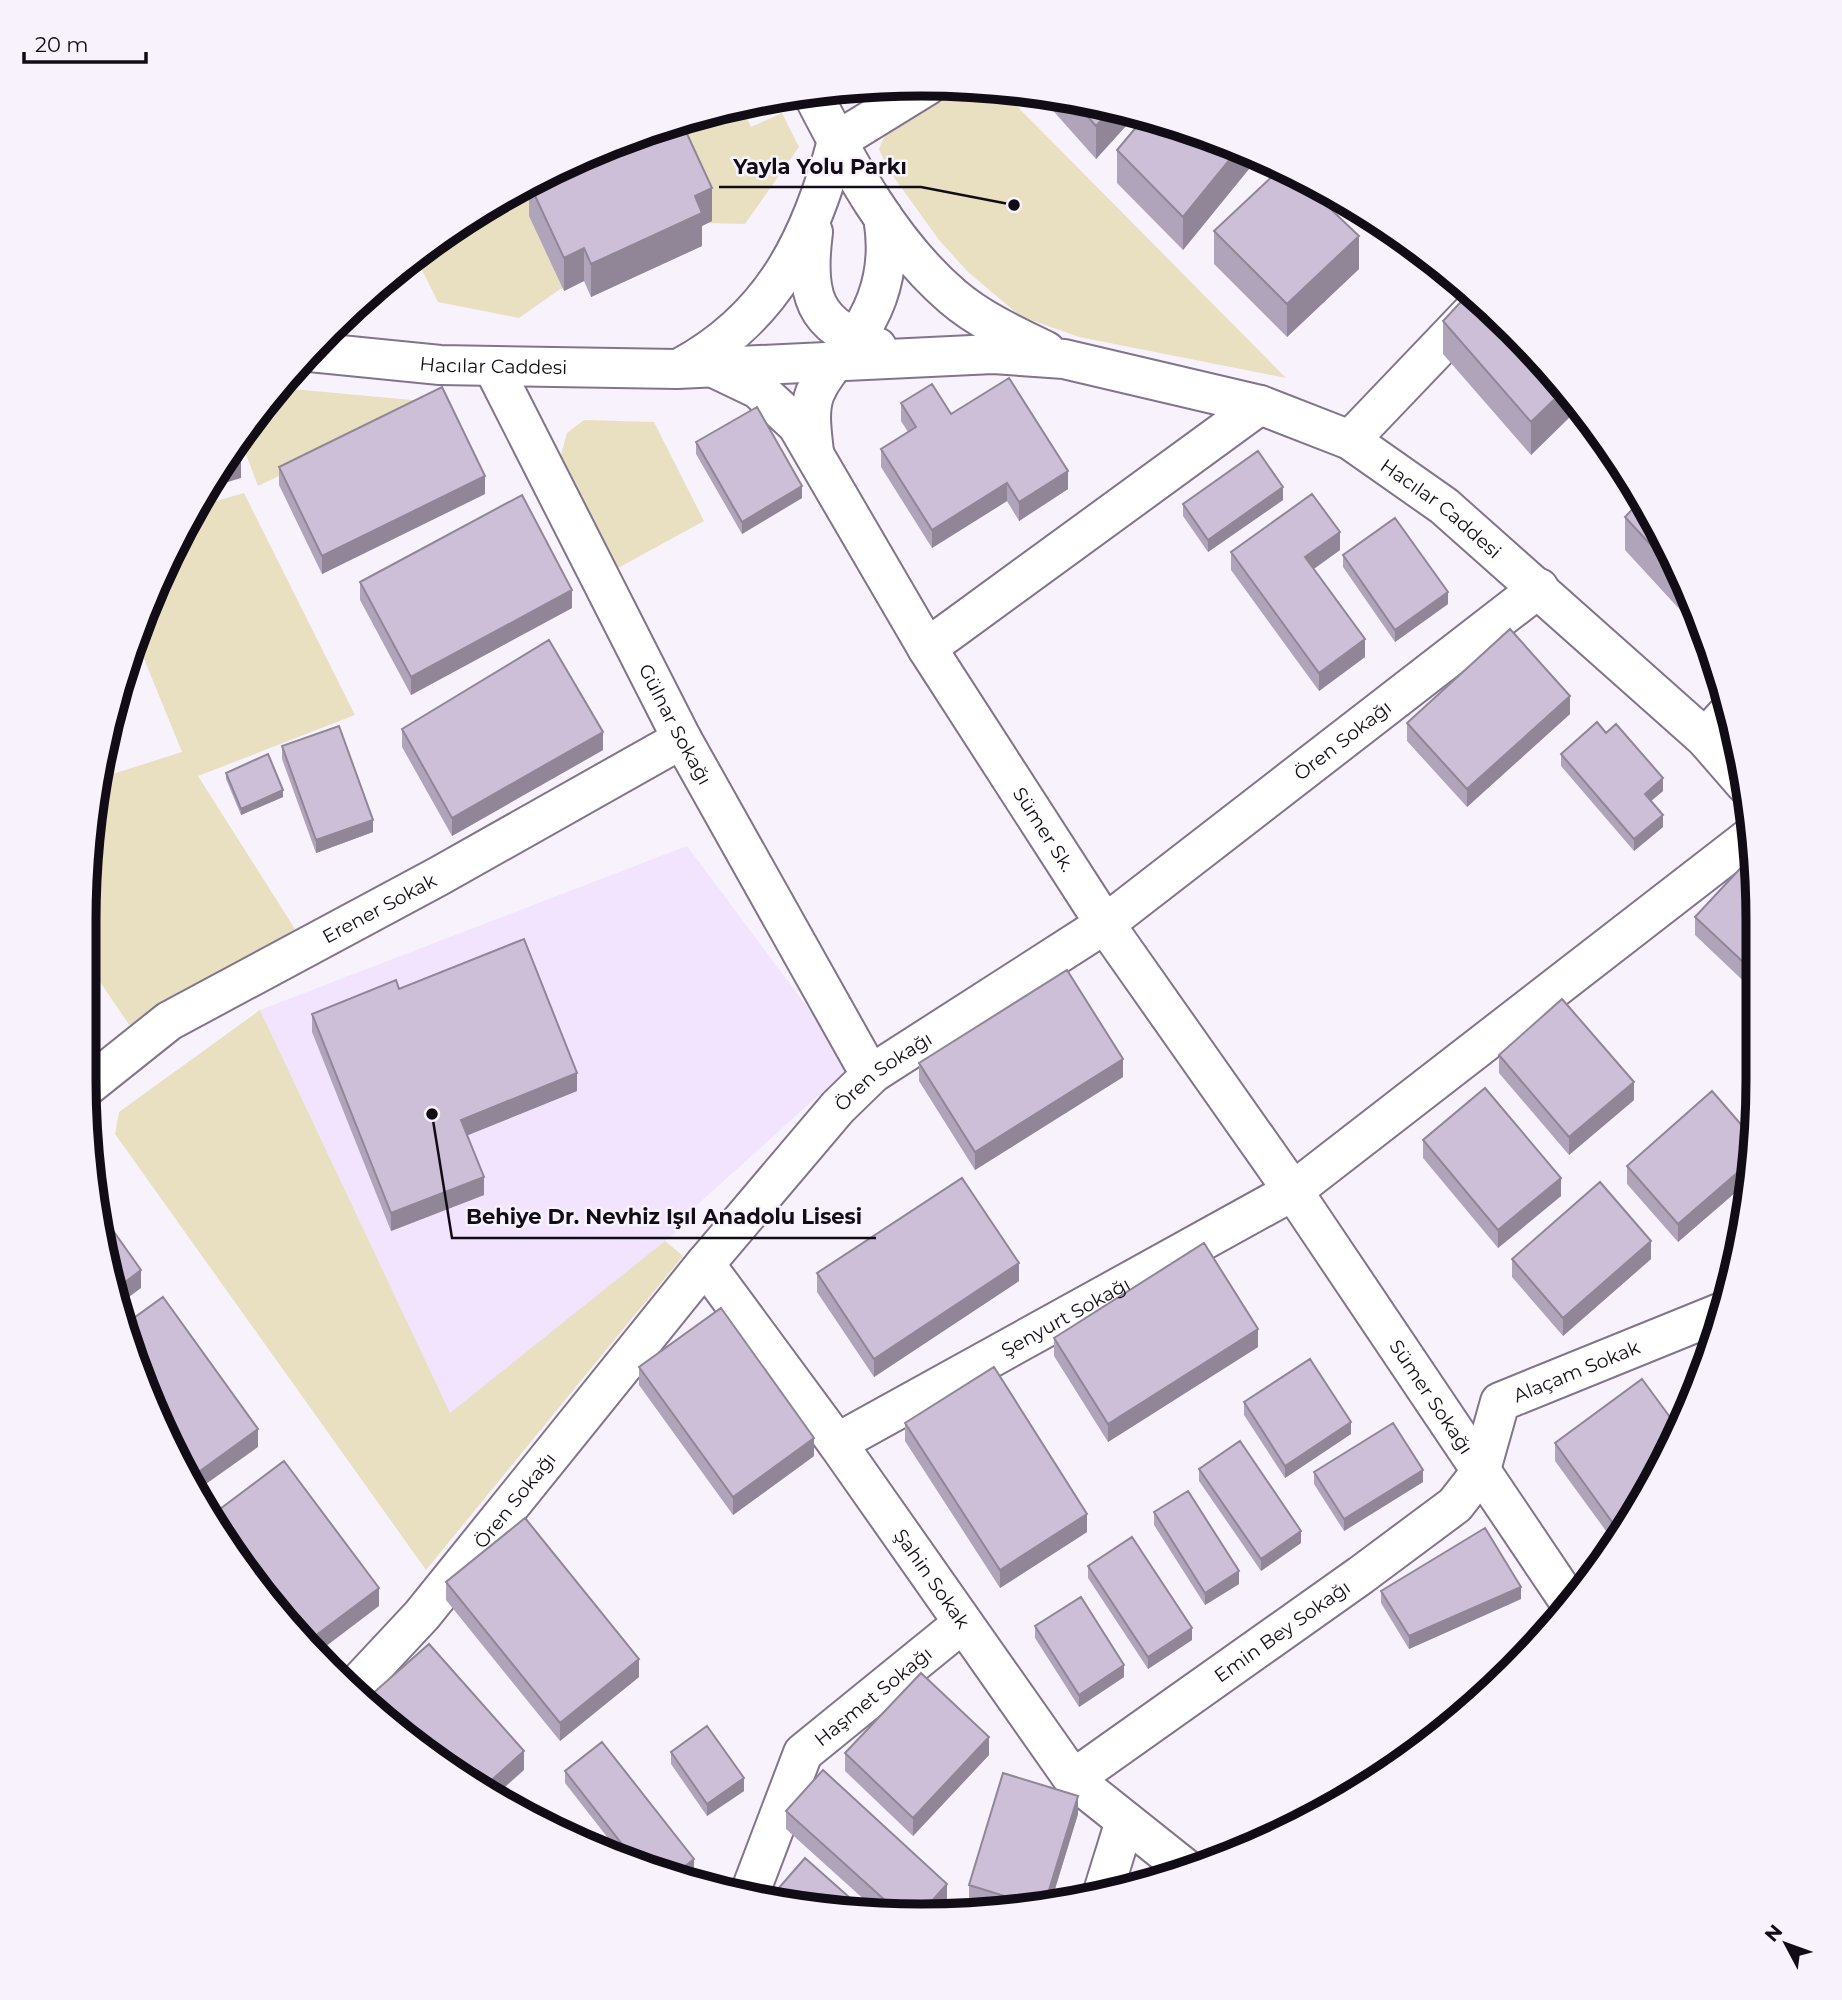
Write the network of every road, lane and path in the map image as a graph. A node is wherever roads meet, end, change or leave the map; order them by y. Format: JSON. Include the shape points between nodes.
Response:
{"nodes":[{"id":1,"x":909,"y":96,"type":"edge"},
{"id":2,"x":817,"y":103,"type":"edge"},
{"id":3,"x":837,"y":141,"type":"junction"},
{"id":4,"x":815,"y":216,"type":"junction"},
{"id":5,"x":883,"y":217,"type":"junction"},
{"id":6,"x":1474,"y":310,"type":"edge"},
{"id":7,"x":846,"y":349,"type":"junction"},
{"id":8,"x":324,"y":353,"type":"edge"},
{"id":9,"x":1064,"y":359,"type":"junction"},
{"id":10,"x":493,"y":366,"type":"junction"},
{"id":11,"x":695,"y":368,"type":"junction"},
{"id":12,"x":1261,"y":405,"type":"junction"},
{"id":13,"x":1349,"y":440,"type":"junction"},
{"id":14,"x":814,"y":452,"type":"junction"},
{"id":15,"x":1539,"y":588,"type":"junction"},
{"id":16,"x":927,"y":648,"type":"junction"},
{"id":17,"x":1717,"y":725,"type":"edge"},
{"id":18,"x":682,"y":739,"type":"junction"},
{"id":19,"x":1727,"y":745,"type":"edge"},
{"id":20,"x":1742,"y":843,"type":"edge"},
{"id":21,"x":1105,"y":924,"type":"junction"},
{"id":22,"x":873,"y":1073,"type":"junction"},
{"id":23,"x":96,"y":1079,"type":"edge"},
{"id":24,"x":1293,"y":1191,"type":"junction"},
{"id":25,"x":705,"y":1264,"type":"junction"},
{"id":26,"x":1711,"y":1316,"type":"edge"},
{"id":27,"x":1500,"y":1402,"type":"junction"},
{"id":28,"x":1446,"y":1422,"type":"junction"},
{"id":29,"x":837,"y":1443,"type":"junction"},
{"id":30,"x":1480,"y":1474,"type":"junction"},
{"id":31,"x":1564,"y":1595,"type":"edge"},
{"id":32,"x":963,"y":1623,"type":"junction"},
{"id":33,"x":359,"y":1682,"type":"edge"},
{"id":34,"x":1073,"y":1779,"type":"junction"},
{"id":35,"x":1125,"y":1821,"type":"junction"},
{"id":36,"x":1178,"y":1863,"type":"edge"},
{"id":37,"x":1106,"y":1882,"type":"edge"},
{"id":38,"x":752,"y":1886,"type":"edge"}],
"edges":[{"from":1,"to":3,"type":"street"},
{"from":2,"to":3,"type":"street"},
{"from":3,"to":4,"type":"street"},
{"from":3,"to":5,"type":"street"},
{"from":4,"to":7,"type":"street","via":[[808,277],[813,296]]},
{"from":4,"to":11,"type":"street","via":[[766,297]]},
{"from":5,"to":7,"type":"street","name":"Sümer Sk.","via":[[887,261],[882,285],[872,311]]},
{"from":5,"to":9,"type":"street","via":[[952,296],[1001,329]]},
{"from":6,"to":13,"type":"street"},
{"from":7,"to":9,"type":"street","name":"Hacılar Caddesi","via":[[903,356],[993,354]]},
{"from":7,"to":11,"type":"street","name":"Hacılar Caddesi"},
{"from":7,"to":14,"type":"street","name":"Sümer Sk.","via":[[814,395]]},
{"from":8,"to":10,"type":"street","name":"Hacılar Caddesi"},
{"from":9,"to":12,"type":"street","name":"Hacılar Caddesi"},
{"from":10,"to":11,"type":"street","name":"Hacılar Caddesi"},
{"from":10,"to":18,"type":"street","name":"Gülnar Sokağı"},
{"from":11,"to":14,"type":"street","name":"Sümer Sk.","via":[[758,389],[797,425]]},
{"from":12,"to":13,"type":"street","name":"Hacılar Caddesi"},
{"from":12,"to":16,"type":"street"},
{"from":13,"to":15,"type":"street","name":"Hacılar Caddesi","via":[[1444,506]]},
{"from":14,"to":16,"type":"street","name":"Sümer Sk."},
{"from":15,"to":17,"type":"street","name":"Hacılar Caddesi"},
{"from":15,"to":21,"type":"street","name":"Ören Sokağı"},
{"from":16,"to":21,"type":"street","name":"Sümer Sk."},
{"from":17,"to":19,"type":"street","name":"Hacılar Caddesi"},
{"from":18,"to":22,"type":"street","name":"Gülnar Sokağı"},
{"from":18,"to":23,"type":"street","name":"Erener Sokak","via":[[169,1021]]},
{"from":20,"to":24,"type":"street","name":"Şenyurt Sokağı"},
{"from":21,"to":22,"type":"street","name":"Ören Sokağı"},
{"from":21,"to":24,"type":"street","name":"Sümer Sk."},
{"from":22,"to":25,"type":"street","name":"Ören Sokağı","via":[[838,1107]]},
{"from":24,"to":28,"type":"street","name":"Sümer Sokağı"},
{"from":24,"to":29,"type":"street","name":"Şenyurt Sokağı"},
{"from":25,"to":29,"type":"street","name":"Şahin Sokak"},
{"from":25,"to":33,"type":"street","name":"Ören Sokağı","via":[[422,1615]]},
{"from":26,"to":27,"type":"street","name":"Alaçam Sokak"},
{"from":27,"to":28,"type":"street"},
{"from":27,"to":30,"type":"street","name":"Alaçam Sokak"},
{"from":28,"to":30,"type":"street","name":"Sümer Sokağı"},
{"from":29,"to":32,"type":"street","name":"Şahin Sokak"},
{"from":30,"to":31,"type":"street","name":"Sümer Sokağı"},
{"from":30,"to":34,"type":"street","name":"Emin Bey Sokağı","via":[[1455,1505],[1362,1575]]},
{"from":32,"to":34,"type":"street","name":"Şahin Sokak"},
{"from":32,"to":38,"type":"street","name":"Haşmet Sokağı","via":[[803,1753]]},
{"from":34,"to":35,"type":"street","name":"Şahin Sokak"},
{"from":35,"to":36,"type":"street","name":"Şahin Sokak"},
{"from":35,"to":37,"type":"street"}]}
